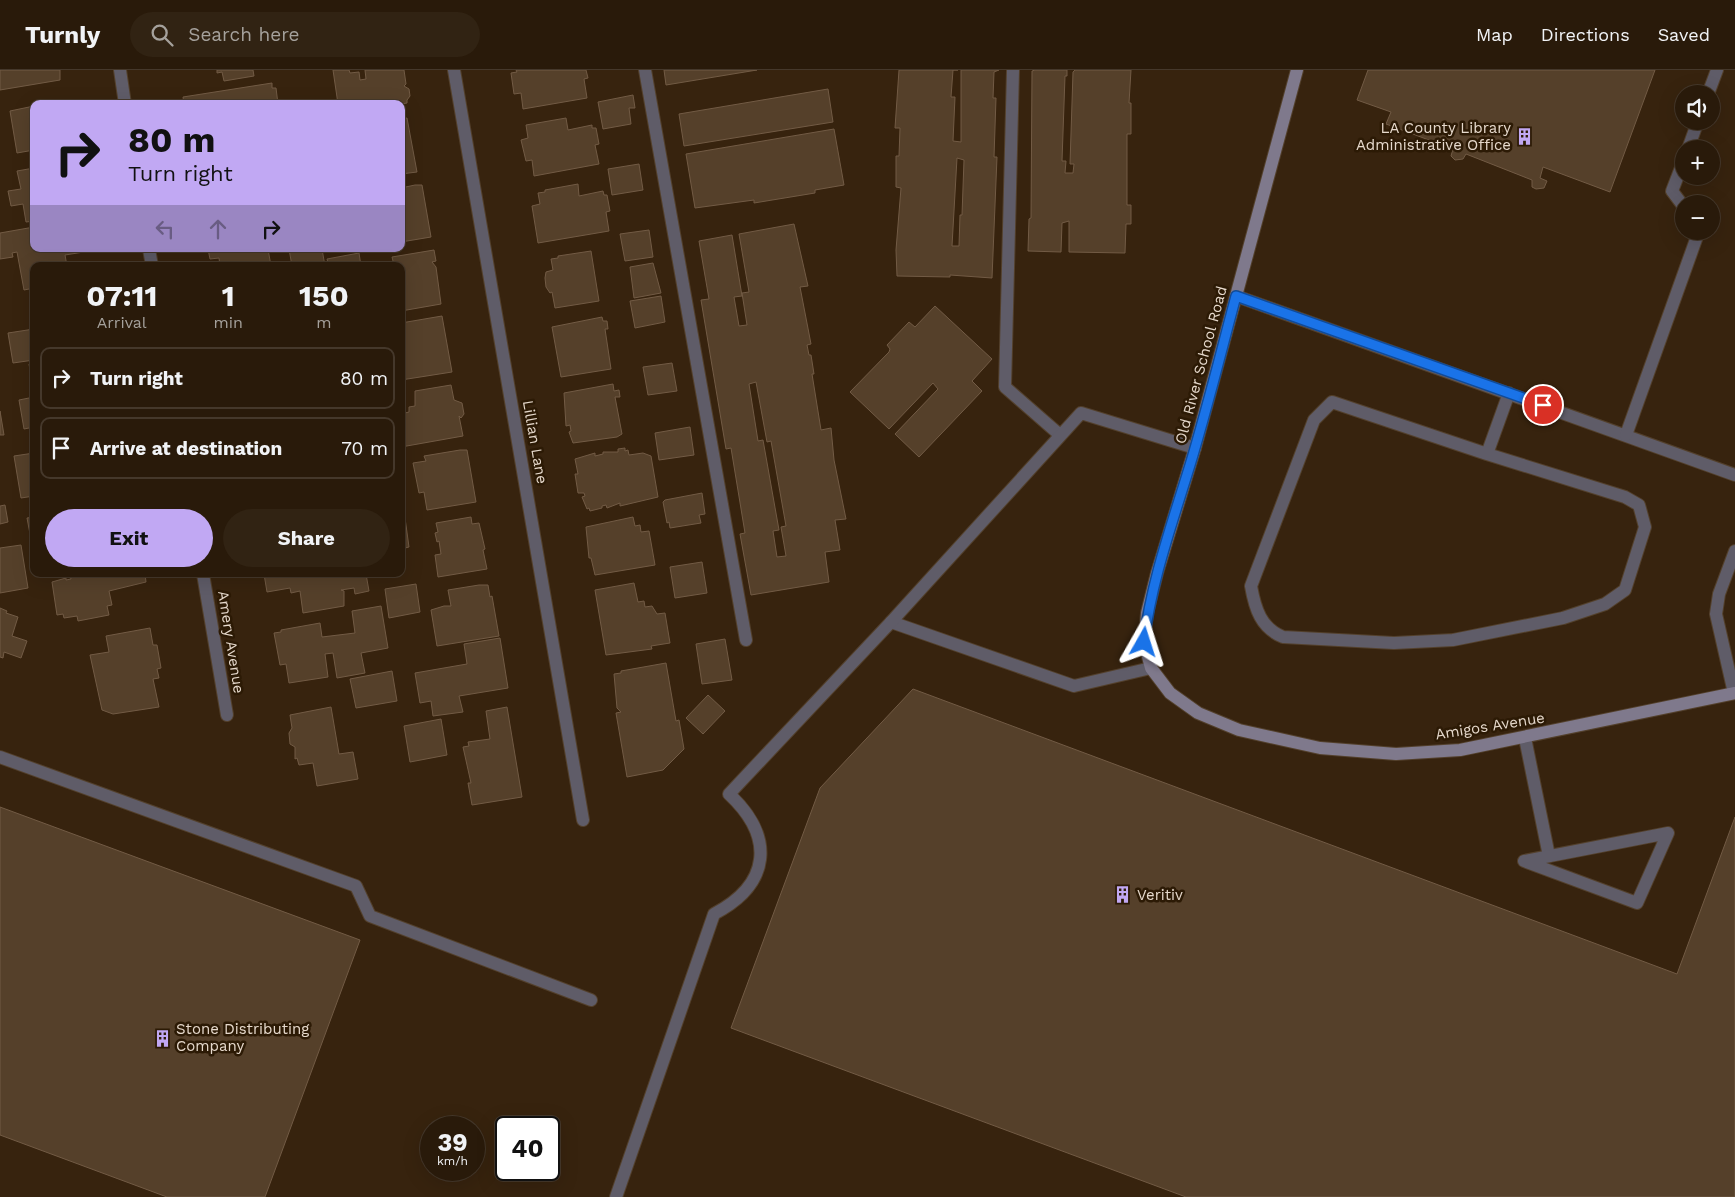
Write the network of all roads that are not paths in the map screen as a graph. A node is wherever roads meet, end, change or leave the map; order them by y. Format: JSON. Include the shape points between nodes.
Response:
{"nodes":[{"id":1,"x":120,"y":70,"type":"edge"},
{"id":2,"x":454,"y":70,"type":"edge"},
{"id":3,"x":646,"y":70,"type":"edge"},
{"id":4,"x":1013,"y":70,"type":"edge"},
{"id":5,"x":1297,"y":70,"type":"edge"},
{"id":6,"x":1717,"y":70,"type":"edge"},
{"id":7,"x":1711,"y":85,"type":"edge"},
{"id":8,"x":124,"y":100,"type":"edge"},
{"id":9,"x":1675,"y":183,"type":"edge"},
{"id":10,"x":1675,"y":195,"type":"edge"},
{"id":11,"x":1696,"y":240,"type":"edge"},
{"id":12,"x":1236,"y":296,"type":"junction"},
{"id":13,"x":1509,"y":393,"type":"junction"},
{"id":14,"x":1060,"y":435,"type":"junction"},
{"id":15,"x":1626,"y":435,"type":"junction"},
{"id":16,"x":1195,"y":448,"type":"junction"},
{"id":17,"x":1487,"y":454,"type":"junction"},
{"id":18,"x":1735,"y":475,"type":"edge"},
{"id":19,"x":1735,"y":551,"type":"edge"},
{"id":20,"x":203,"y":577,"type":"edge"},
{"id":21,"x":891,"y":622,"type":"junction"},
{"id":22,"x":746,"y":640,"type":"dead end"},
{"id":23,"x":1150,"y":668,"type":"junction"},
{"id":24,"x":1734,"y":693,"type":"edge"},
{"id":25,"x":226,"y":715,"type":"dead end"},
{"id":26,"x":1525,"y":738,"type":"junction"},
{"id":27,"x":0,"y":757,"type":"edge"},
{"id":28,"x":583,"y":820,"type":"dead end"},
{"id":29,"x":1549,"y":856,"type":"junction"},
{"id":30,"x":591,"y":1000,"type":"dead end"},
{"id":31,"x":616,"y":1197,"type":"edge"}],
"edges":[{"from":1,"to":8,"type":"street"},
{"from":2,"to":28,"type":"street","name":"Lillian Lane"},
{"from":3,"to":22,"type":"street"},
{"from":4,"to":14,"type":"street","via":[[1005,387]]},
{"from":5,"to":12,"type":"street","name":"Old River School Road"},
{"from":6,"to":7,"type":"street"},
{"from":9,"to":10,"type":"street","via":[[1672,191]]},
{"from":11,"to":15,"type":"street"},
{"from":12,"to":13,"type":"street"},
{"from":12,"to":16,"type":"street","name":"Old River School Road"},
{"from":13,"to":15,"type":"street"},
{"from":13,"to":17,"type":"street"},
{"from":14,"to":16,"type":"street","via":[[1081,413]]},
{"from":14,"to":21,"type":"street"},
{"from":15,"to":18,"type":"street"},
{"from":16,"to":23,"type":"street","name":"Old River School Road","via":[[1147,613],[1144,642]]},
{"from":17,"to":17,"type":"street","via":[[1332,402],[1314,420],[1251,586],[1257,613],[1270,632],[1283,637],[1394,643],[1453,640],[1563,618],[1605,604],[1625,590],[1645,527],[1639,505],[1625,497]]},
{"from":19,"to":24,"type":"street","via":[[1719,594],[1716,614]]},
{"from":20,"to":25,"type":"street","name":"Amery Avenue"},
{"from":21,"to":23,"type":"street","via":[[1074,686]]},
{"from":21,"to":31,"type":"street","via":[[729,794],[750,817],[762,846],[756,876],[740,898],[714,914]]},
{"from":23,"to":26,"type":"street","name":"Amigos Avenue","via":[[1170,693],[1198,713],[1239,730],[1320,748],[1396,754],[1460,750]]},
{"from":24,"to":26,"type":"street","name":"Amigos Avenue"},
{"from":26,"to":29,"type":"street"},
{"from":27,"to":30,"type":"street","via":[[356,886],[370,916]]},
{"from":29,"to":29,"type":"street","via":[[1524,861],[1637,903],[1668,833]]}]}
